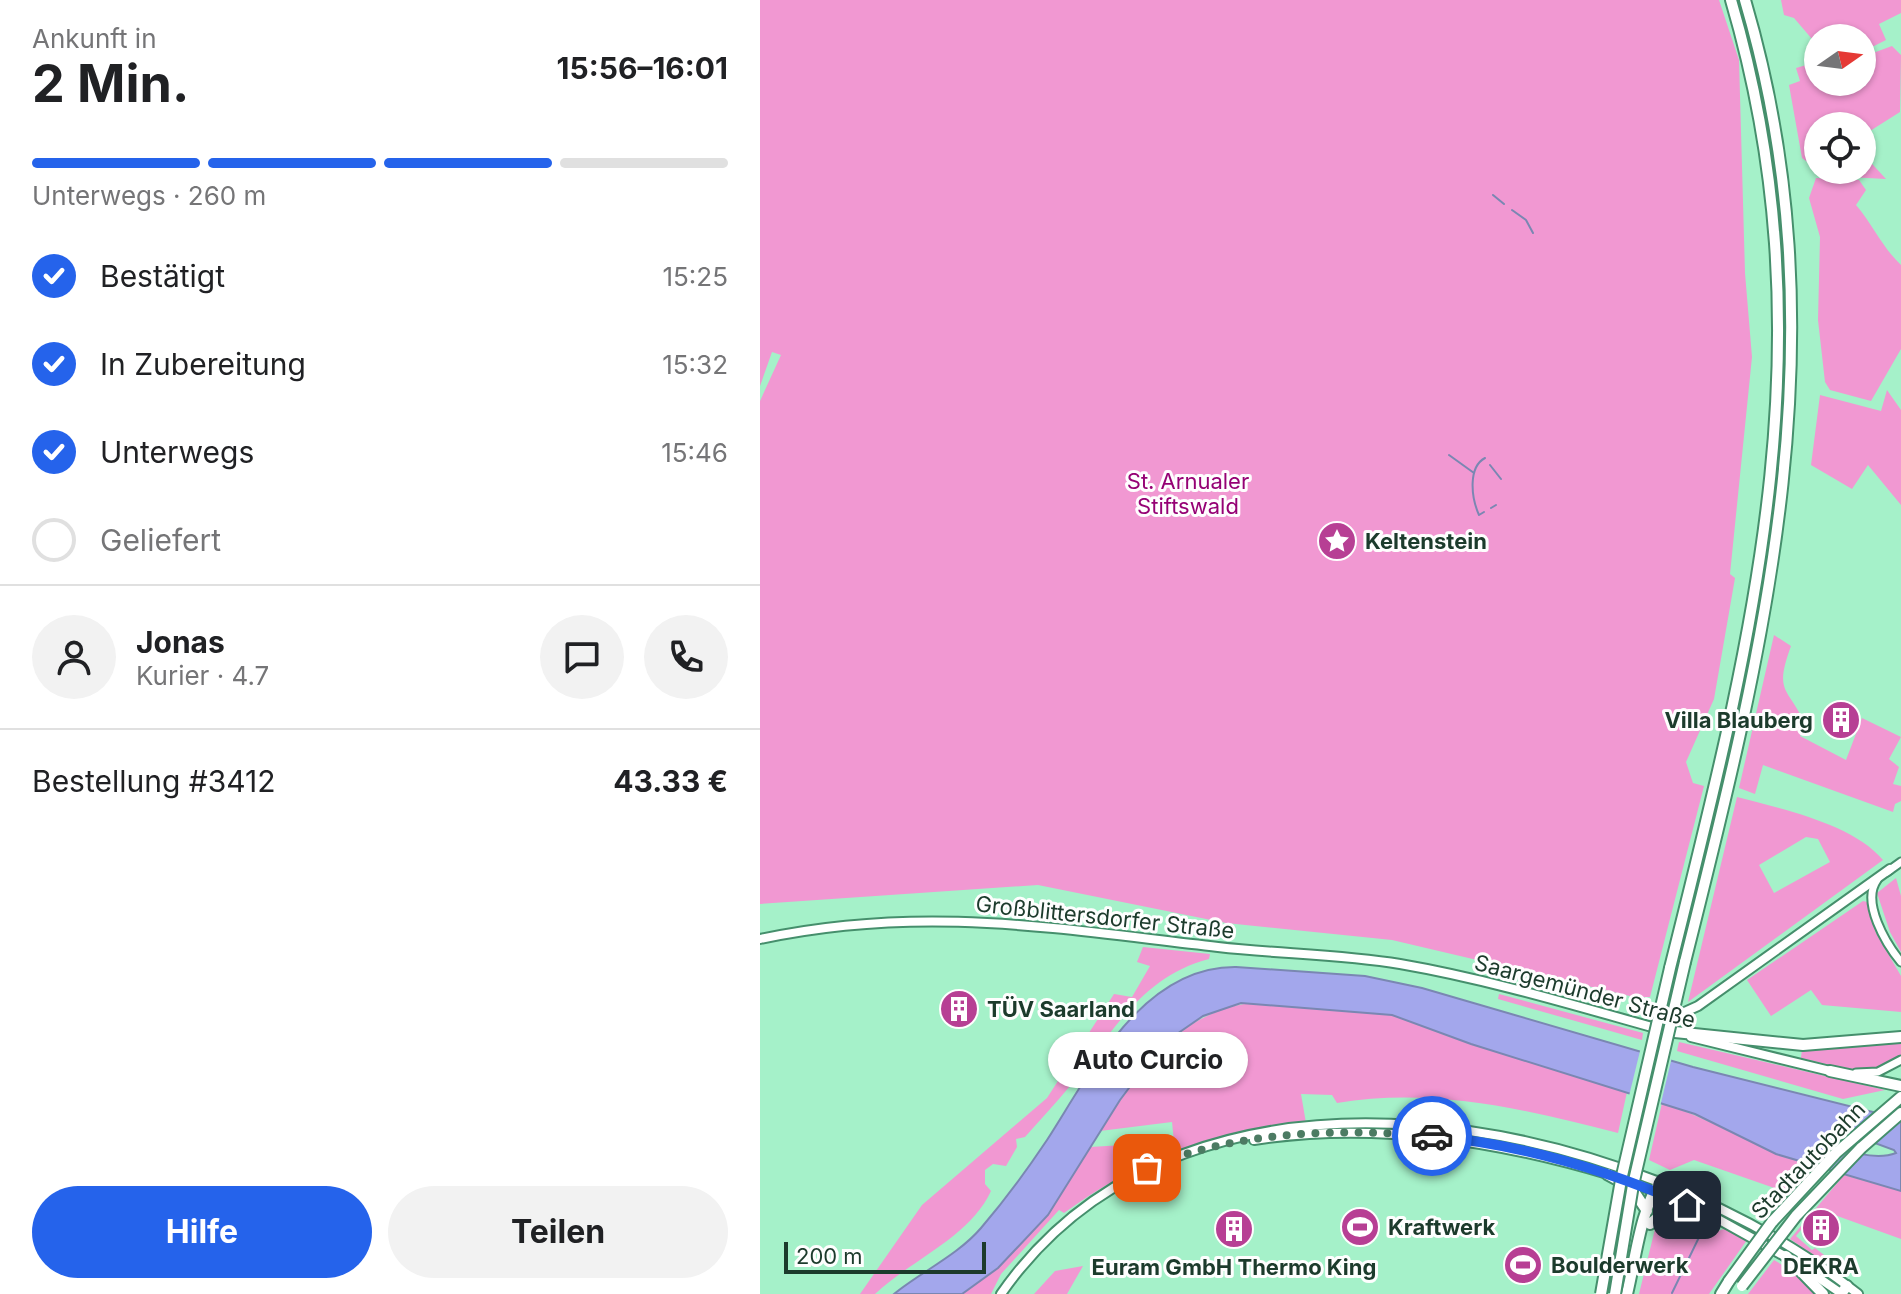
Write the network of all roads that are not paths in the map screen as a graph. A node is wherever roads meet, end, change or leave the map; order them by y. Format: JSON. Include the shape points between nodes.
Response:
{"nodes":[{"id":1,"x":1731,"y":0,"type":"edge"},
{"id":2,"x":1745,"y":0,"type":"edge"},
{"id":3,"x":1901,"y":862,"type":"edge"},
{"id":4,"x":1890,"y":869,"type":"junction"},
{"id":5,"x":1872,"y":896,"type":"junction"},
{"id":6,"x":1848,"y":897,"type":"junction"},
{"id":7,"x":760,"y":939,"type":"edge"},
{"id":8,"x":1255,"y":950,"type":"joint"},
{"id":9,"x":1901,"y":962,"type":"edge"},
{"id":10,"x":1600,"y":1012,"type":"junction"},
{"id":11,"x":1665,"y":1031,"type":"junction"},
{"id":12,"x":1901,"y":1037,"type":"edge"},
{"id":13,"x":1901,"y":1060,"type":"edge"},
{"id":14,"x":1830,"y":1071,"type":"junction"},
{"id":15,"x":1901,"y":1086,"type":"edge"},
{"id":16,"x":1901,"y":1097,"type":"edge"},
{"id":17,"x":1901,"y":1113,"type":"edge"},
{"id":18,"x":1217,"y":1145,"type":"junction"},
{"id":19,"x":1607,"y":1174,"type":"junction"},
{"id":20,"x":1658,"y":1188,"type":"junction"},
{"id":21,"x":1687,"y":1205,"type":"junction"},
{"id":22,"x":1647,"y":1211,"type":"junction"},
{"id":23,"x":1650,"y":1224,"type":"junction"},
{"id":24,"x":1786,"y":1256,"type":"junction"},
{"id":25,"x":1739,"y":1290,"type":"edge"},
{"id":26,"x":1847,"y":1292,"type":"edge"},
{"id":27,"x":1001,"y":1294,"type":"edge"},
{"id":28,"x":1601,"y":1294,"type":"edge"},
{"id":29,"x":1615,"y":1294,"type":"edge"},
{"id":30,"x":1627,"y":1294,"type":"edge"},
{"id":31,"x":1633,"y":1294,"type":"edge"},
{"id":32,"x":1721,"y":1294,"type":"edge"},
{"id":33,"x":1823,"y":1294,"type":"edge"}],
"edges":[{"from":1,"to":28,"type":"highway","bridge":true,"via":[[1753,79],[1770,174],[1779,284],[1778,402],[1758,576],[1718,772],[1624,1165]]},
{"from":2,"to":29,"type":"highway","bridge":true,"via":[[1765,74],[1786,197],[1793,308],[1791,403],[1772,577],[1731,775],[1633,1185]]},
{"from":3,"to":4,"type":"street"},
{"from":4,"to":5,"type":"street","via":[[1874,885]]},
{"from":4,"to":6,"type":"main road"},
{"from":5,"to":6,"type":"street"},
{"from":5,"to":9,"type":"street","via":[[1886,941]]},
{"from":6,"to":10,"type":"main road","via":[[1686,1014],[1648,1022]]},
{"from":7,"to":8,"type":"main road","name":"Großblittersdorfer Straße","via":[[857,923],[953,920]]},
{"from":8,"to":10,"type":"main road","name":"Saargemünder Straße","via":[[1398,964]]},
{"from":10,"to":11,"type":"main road","name":"Saargemünder Straße"},
{"from":11,"to":12,"type":"highway","via":[[1793,1045]]},
{"from":11,"to":14,"type":"main road","name":"Saargemünder Straße"},
{"from":13,"to":14,"type":"street","name":"Saargemünder Straße","via":[[1878,1072]]},
{"from":14,"to":15,"type":"highway"},
{"from":16,"to":32,"type":"highway","name":"Stadtautobahn","bridge":true,"via":[[1811,1179],[1772,1222]]},
{"from":17,"to":25,"type":"highway","name":"Stadtautobahn","bridge":true,"via":[[1807,1203]]},
{"from":18,"to":19,"type":"main road","via":[[1316,1133],[1416,1135],[1474,1142]]},
{"from":18,"to":20,"type":"main road","via":[[1297,1128],[1434,1128],[1555,1148]]},
{"from":18,"to":27,"type":"main road","via":[[1147,1168],[1094,1198],[1043,1241]]},
{"from":19,"to":20,"type":"main road"},
{"from":19,"to":22,"type":"highway","via":[[1631,1187]]},
{"from":20,"to":21,"type":"main road"},
{"from":20,"to":22,"type":"highway"},
{"from":20,"to":23,"type":"highway"},
{"from":20,"to":26,"type":"main road","via":[[1770,1234]]},
{"from":21,"to":23,"type":"highway","via":[[1666,1210]]},
{"from":21,"to":24,"type":"main road"},
{"from":22,"to":30,"type":"highway"},
{"from":23,"to":31,"type":"highway"},
{"from":24,"to":26,"type":"main road"},
{"from":24,"to":33,"type":"highway"}]}
